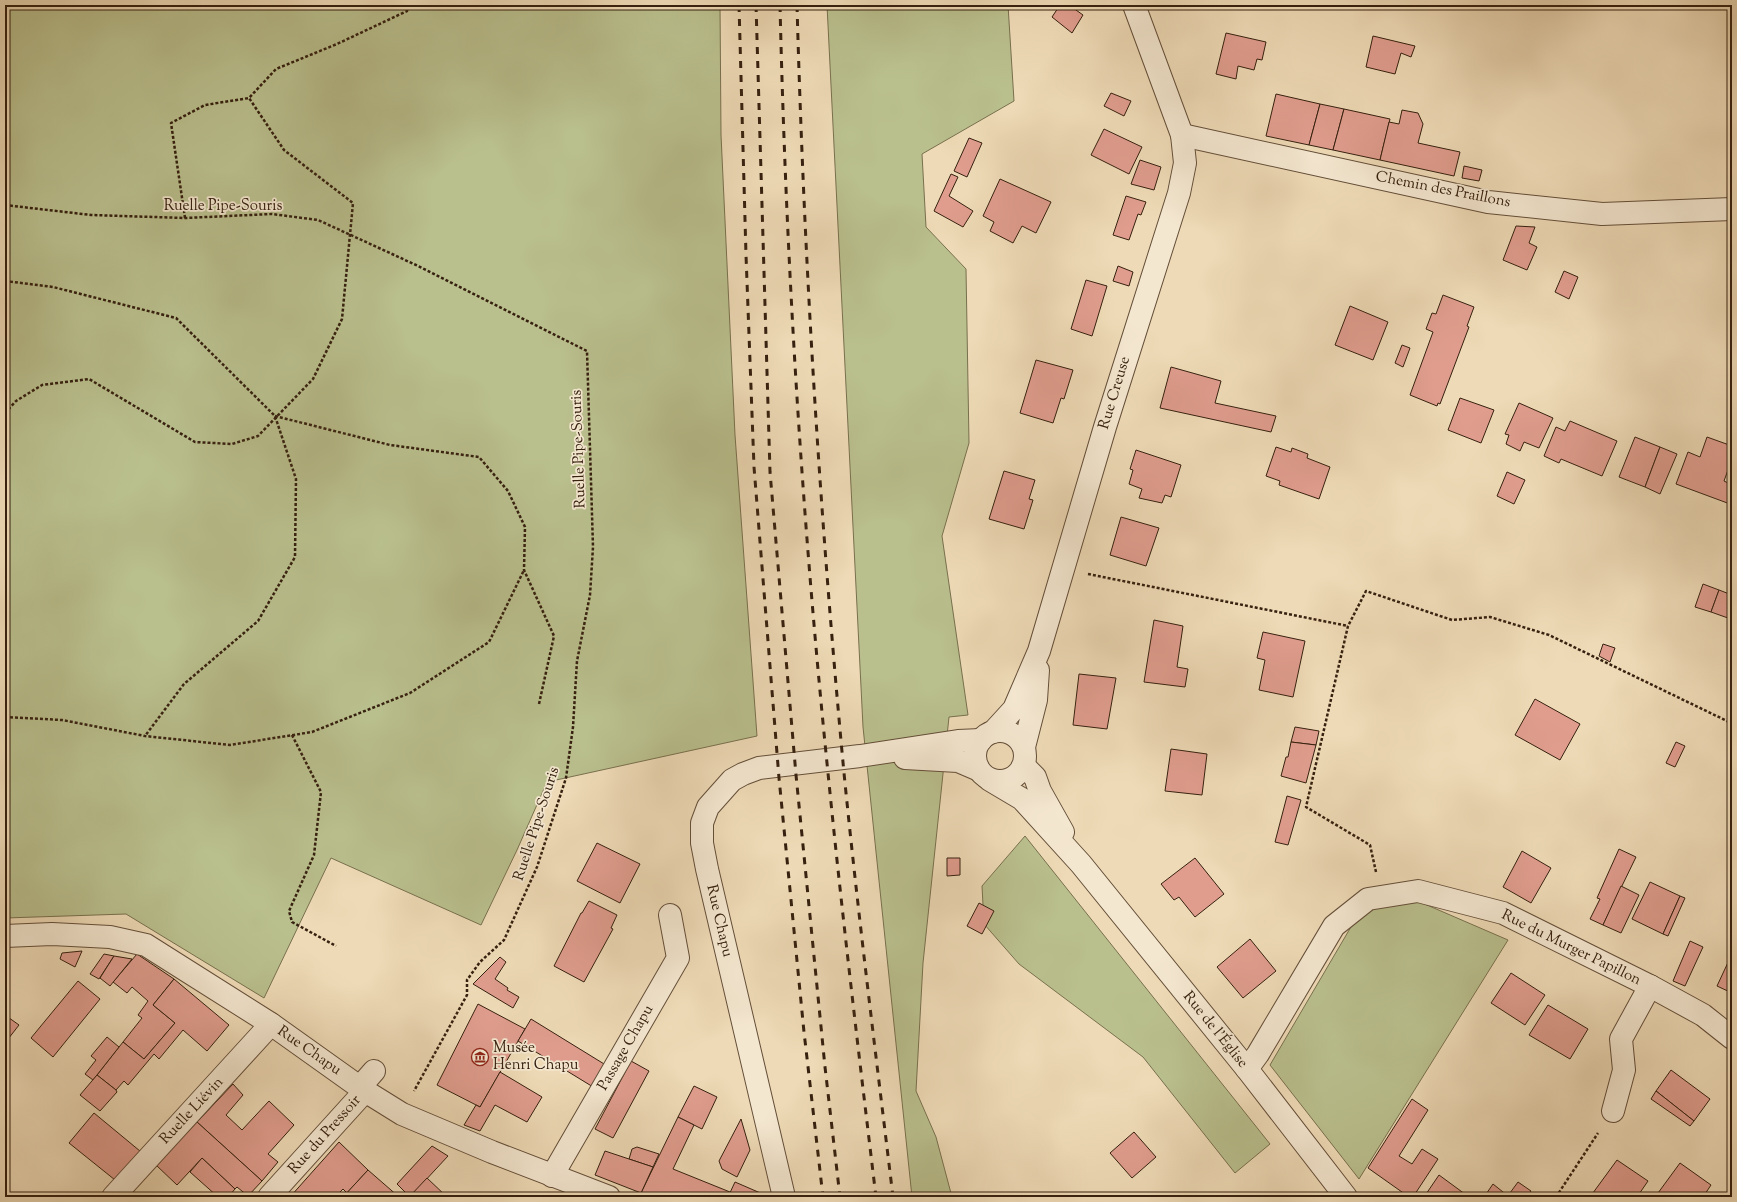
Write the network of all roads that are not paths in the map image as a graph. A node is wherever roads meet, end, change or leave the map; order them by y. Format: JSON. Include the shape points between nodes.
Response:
{"nodes":[{"id":1,"x":1134,"y":5,"type":"edge"},
{"id":2,"x":1182,"y":135,"type":"junction"},
{"id":3,"x":1732,"y":209,"type":"edge"},
{"id":4,"x":1039,"y":651,"type":"junction"},
{"id":5,"x":987,"y":736,"type":"junction"},
{"id":6,"x":860,"y":756,"type":"junction"},
{"id":7,"x":1024,"y":756,"type":"junction"},
{"id":8,"x":984,"y":775,"type":"junction"},
{"id":9,"x":1081,"y":864,"type":"junction"},
{"id":10,"x":670,"y":915,"type":"dead end"},
{"id":11,"x":5,"y":936,"type":"edge"},
{"id":12,"x":1650,"y":986,"type":"junction"},
{"id":13,"x":271,"y":1024,"type":"junction"},
{"id":14,"x":1732,"y":1038,"type":"edge"},
{"id":15,"x":1247,"y":1069,"type":"junction"},
{"id":16,"x":366,"y":1083,"type":"junction"},
{"id":17,"x":1613,"y":1111,"type":"road end"},
{"id":18,"x":552,"y":1176,"type":"junction"},
{"id":19,"x":113,"y":1197,"type":"edge"},
{"id":20,"x":269,"y":1197,"type":"edge"},
{"id":21,"x":609,"y":1197,"type":"edge"},
{"id":22,"x":784,"y":1197,"type":"edge"},
{"id":23,"x":1346,"y":1197,"type":"edge"}],
"edges":[{"from":1,"to":2,"type":"street","name":"Rue Creuse"},
{"from":2,"to":3,"type":"street","name":"Chemin des Praillons","via":[[1488,202],[1602,214]]},
{"from":2,"to":4,"type":"street","name":"Rue Creuse","via":[[1185,163],[1178,193],[1104,427]]},
{"from":4,"to":5,"type":"street","name":"Rue Creuse","via":[[1014,709]]},
{"from":4,"to":7,"type":"street","name":"Rue Creuse","via":[[1036,700]]},
{"from":5,"to":6,"type":"street","name":"Rue Chapu"},
{"from":5,"to":7,"type":"street","via":[[1002,731],[1011,733],[1019,739]]},
{"from":5,"to":8,"type":"street","via":[[976,747],[975,755]]},
{"from":6,"to":8,"type":"street","name":"Rue Chapu","via":[[958,761]]},
{"from":6,"to":22,"type":"street","name":"Rue Chapu","via":[[759,768],[743,774],[732,780],[719,793],[708,807],[702,823],[702,843],[707,869]]},
{"from":7,"to":8,"type":"street","via":[[1017,775],[1010,780],[999,782]]},
{"from":7,"to":9,"type":"street","name":"Rue de l'Église","via":[[1040,791]]},
{"from":8,"to":9,"type":"street","name":"Rue de l'Église","via":[[1022,799]]},
{"from":9,"to":15,"type":"street","name":"Rue de l'Église"},
{"from":10,"to":18,"type":"street","name":"Passage Chapu","via":[[678,958]]},
{"from":11,"to":13,"type":"street","name":"Rue Chapu","via":[[52,934],[110,937],[146,945]]},
{"from":12,"to":14,"type":"street","name":"Rue du Murger Papillon","via":[[1703,1015]]},
{"from":12,"to":15,"type":"street","name":"Rue du Murger Papillon","via":[[1503,913],[1418,891],[1368,899],[1334,926]]},
{"from":12,"to":17,"type":"street","via":[[1621,1039],[1624,1070]]},
{"from":13,"to":16,"type":"street","name":"Rue Chapu"},
{"from":13,"to":19,"type":"street","name":"Ruelle Liévin"},
{"from":15,"to":23,"type":"street","name":"Rue de l'Église"},
{"from":16,"to":18,"type":"street","name":"Rue Chapu","via":[[402,1114]]},
{"from":16,"to":20,"type":"street","name":"Rue du Pressoir"},
{"from":18,"to":21,"type":"street","name":"Rue Chapu"}]}
